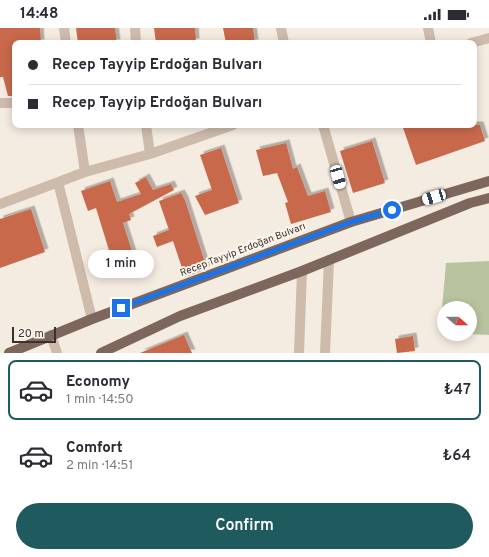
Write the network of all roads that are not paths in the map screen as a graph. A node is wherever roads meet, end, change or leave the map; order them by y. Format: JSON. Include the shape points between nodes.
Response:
{"nodes":[{"id":1,"x":64,"y":28,"type":"edge"},
{"id":2,"x":135,"y":28,"type":"edge"},
{"id":3,"x":281,"y":28,"type":"edge"},
{"id":4,"x":428,"y":28,"type":"edge"},
{"id":5,"x":489,"y":38,"type":"edge"},
{"id":6,"x":66,"y":40,"type":"edge"},
{"id":7,"x":136,"y":40,"type":"edge"},
{"id":8,"x":283,"y":40,"type":"edge"},
{"id":9,"x":430,"y":40,"type":"edge"},
{"id":10,"x":477,"y":41,"type":"edge"},
{"id":11,"x":0,"y":103,"type":"edge"},
{"id":12,"x":12,"y":103,"type":"edge"},
{"id":13,"x":78,"y":128,"type":"edge"},
{"id":14,"x":146,"y":128,"type":"edge"},
{"id":15,"x":224,"y":128,"type":"edge"},
{"id":16,"x":325,"y":128,"type":"edge"},
{"id":17,"x":150,"y":154,"type":"junction"},
{"id":18,"x":85,"y":172,"type":"junction"},
{"id":19,"x":489,"y":181,"type":"edge"},
{"id":20,"x":58,"y":182,"type":"junction"},
{"id":21,"x":489,"y":198,"type":"edge"},
{"id":22,"x":0,"y":204,"type":"edge"},
{"id":23,"x":351,"y":222,"type":"junction"},
{"id":24,"x":329,"y":260,"type":"junction"},
{"id":25,"x":302,"y":271,"type":"junction"},
{"id":26,"x":92,"y":319,"type":"junction"},
{"id":27,"x":51,"y":335,"type":"junction"},
{"id":28,"x":9,"y":353,"type":"edge"},
{"id":29,"x":57,"y":353,"type":"edge"},
{"id":30,"x":101,"y":353,"type":"edge"},
{"id":31,"x":299,"y":353,"type":"edge"},
{"id":32,"x":325,"y":353,"type":"edge"}],
"edges":[{"from":1,"to":6,"type":"street"},
{"from":2,"to":7,"type":"street"},
{"from":3,"to":8,"type":"street"},
{"from":4,"to":9,"type":"street"},
{"from":5,"to":10,"type":"street"},
{"from":11,"to":12,"type":"street"},
{"from":13,"to":18,"type":"street"},
{"from":14,"to":17,"type":"street"},
{"from":15,"to":17,"type":"street"},
{"from":16,"to":23,"type":"street"},
{"from":17,"to":18,"type":"street"},
{"from":18,"to":20,"type":"street"},
{"from":19,"to":23,"type":"main road","name":"Recep Tayyip Erdoğan Bulvarı"},
{"from":20,"to":22,"type":"street"},
{"from":20,"to":26,"type":"street"},
{"from":21,"to":24,"type":"main road","via":[[470,203]]},
{"from":23,"to":26,"type":"main road","name":"Recep Tayyip Erdoğan Bulvarı"},
{"from":24,"to":25,"type":"main road"},
{"from":24,"to":32,"type":"street"},
{"from":25,"to":30,"type":"main road","via":[[180,316]]},
{"from":25,"to":31,"type":"street"},
{"from":26,"to":27,"type":"main road","name":"Recep Tayyip Erdoğan Bulvarı"},
{"from":27,"to":28,"type":"main road","name":"Recep Tayyip Erdoğan Bulvarı"},
{"from":27,"to":29,"type":"street"}]}
